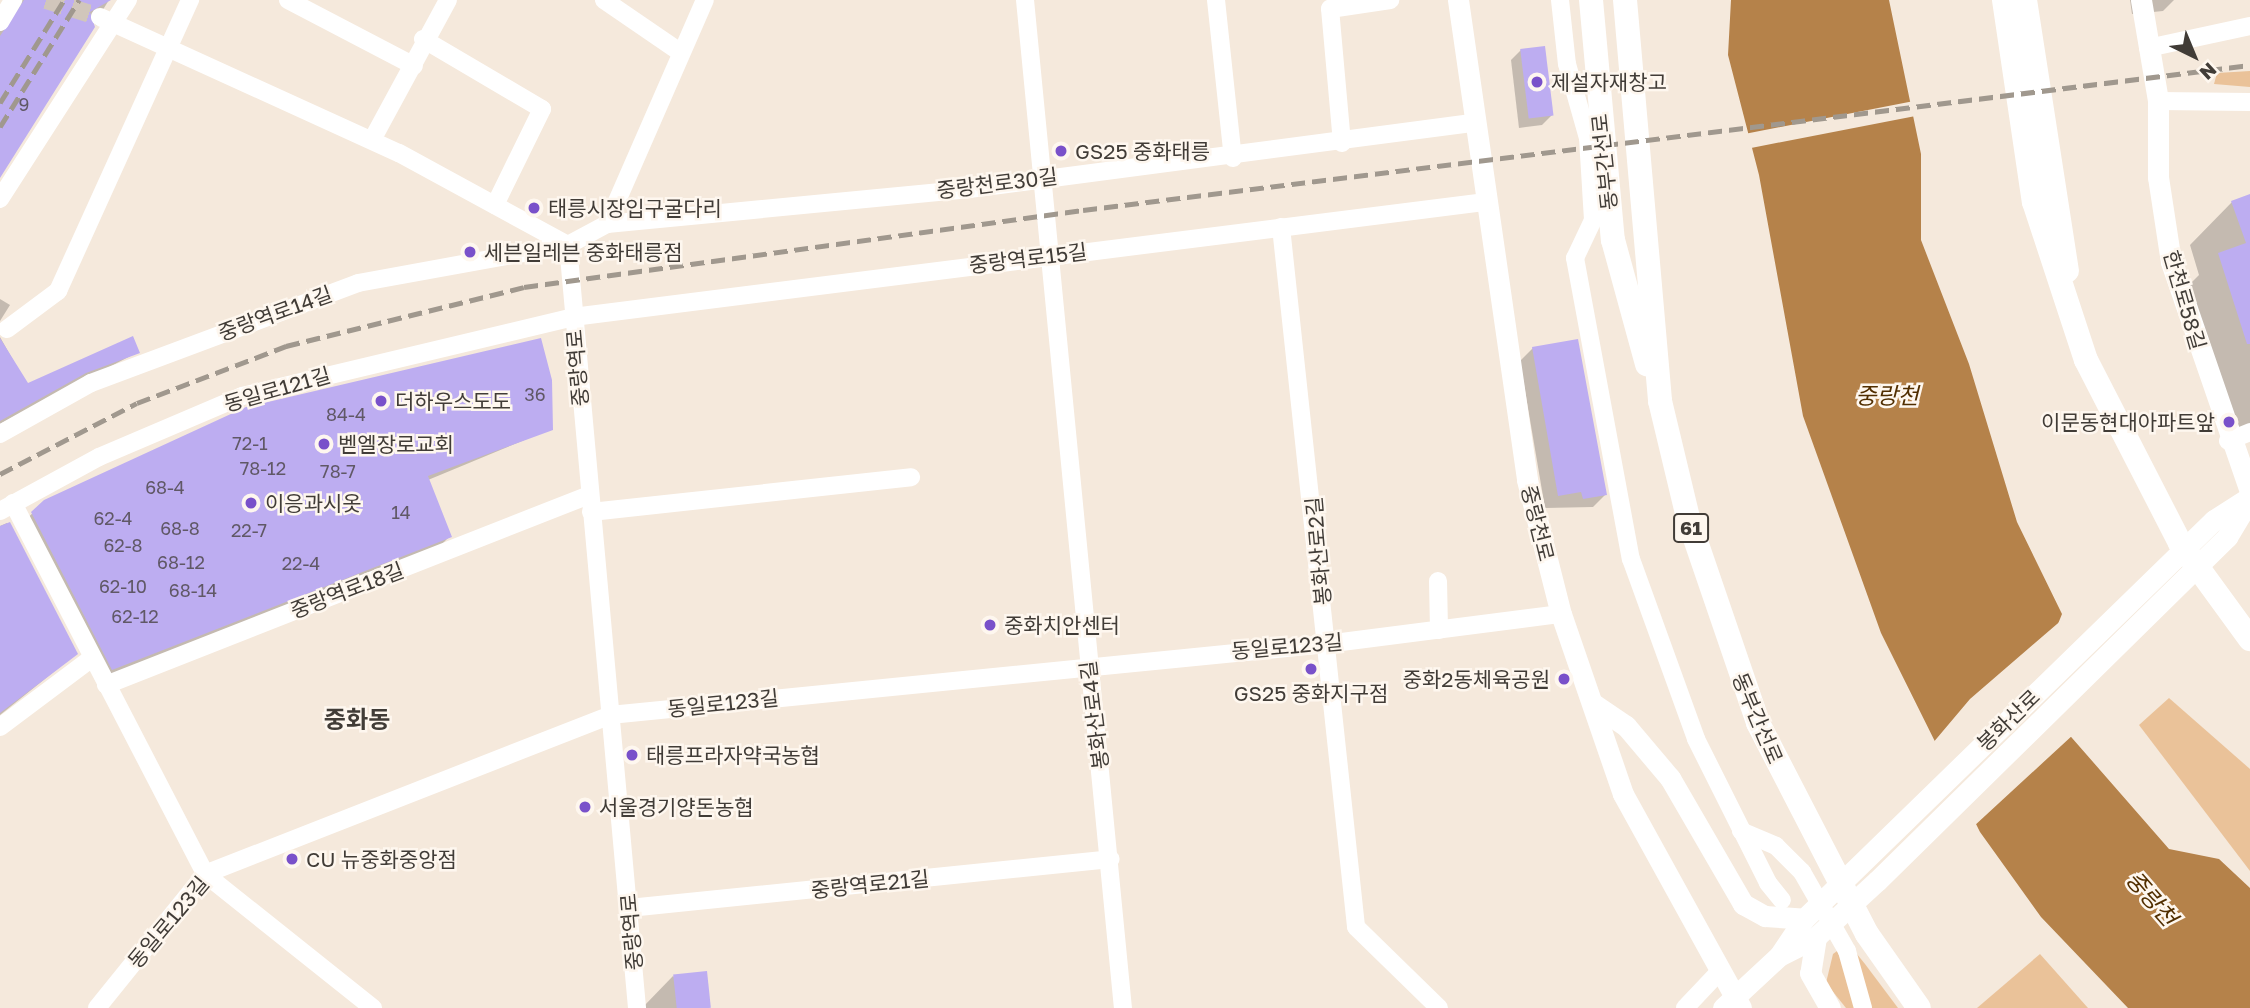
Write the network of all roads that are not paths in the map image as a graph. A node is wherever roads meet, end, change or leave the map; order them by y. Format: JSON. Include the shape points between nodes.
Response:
{"nodes":[{"id":1,"x":13,"y":0,"type":"edge"},
{"id":2,"x":128,"y":0,"type":"edge"},
{"id":3,"x":190,"y":0,"type":"edge"},
{"id":4,"x":288,"y":0,"type":"edge"},
{"id":5,"x":448,"y":0,"type":"edge"},
{"id":6,"x":604,"y":0,"type":"edge"},
{"id":7,"x":705,"y":0,"type":"edge"},
{"id":8,"x":1026,"y":0,"type":"edge"},
{"id":9,"x":1216,"y":0,"type":"edge"},
{"id":10,"x":1390,"y":0,"type":"edge"},
{"id":11,"x":1458,"y":0,"type":"edge"},
{"id":12,"x":1560,"y":0,"type":"edge"},
{"id":13,"x":1591,"y":0,"type":"edge"},
{"id":14,"x":1625,"y":0,"type":"edge"},
{"id":15,"x":2004,"y":0,"type":"edge"},
{"id":16,"x":2025,"y":0,"type":"edge"},
{"id":17,"x":2141,"y":0,"type":"edge"},
{"id":18,"x":107,"y":20,"type":"junction"},
{"id":19,"x":0,"y":22,"type":"edge"},
{"id":20,"x":2250,"y":26,"type":"edge"},
{"id":21,"x":423,"y":39,"type":"junction"},
{"id":22,"x":168,"y":45,"type":"junction"},
{"id":23,"x":2148,"y":48,"type":"junction"},
{"id":24,"x":680,"y":52,"type":"junction"},
{"id":25,"x":414,"y":66,"type":"junction"},
{"id":26,"x":2158,"y":101,"type":"junction"},
{"id":27,"x":2250,"y":102,"type":"edge"},
{"id":28,"x":1472,"y":122,"type":"junction"},
{"id":29,"x":372,"y":140,"type":"junction"},
{"id":30,"x":1342,"y":143,"type":"junction"},
{"id":31,"x":1233,"y":158,"type":"junction"},
{"id":32,"x":1042,"y":177,"type":"junction"},
{"id":33,"x":0,"y":199,"type":"edge"},
{"id":34,"x":1484,"y":202,"type":"junction"},
{"id":35,"x":495,"y":205,"type":"junction"},
{"id":36,"x":607,"y":223,"type":"junction"},
{"id":37,"x":1281,"y":227,"type":"junction"},
{"id":38,"x":568,"y":245,"type":"junction"},
{"id":39,"x":1049,"y":256,"type":"junction"},
{"id":40,"x":573,"y":317,"type":"junction"},
{"id":41,"x":7,"y":329,"type":"dead end"},
{"id":42,"x":2087,"y":360,"type":"junction"},
{"id":43,"x":1660,"y":401,"type":"junction"},
{"id":44,"x":2250,"y":432,"type":"edge"},
{"id":45,"x":0,"y":434,"type":"edge"},
{"id":46,"x":2228,"y":440,"type":"junction"},
{"id":47,"x":911,"y":477,"type":"dead end"},
{"id":48,"x":2250,"y":496,"type":"edge"},
{"id":49,"x":590,"y":504,"type":"junction"},
{"id":50,"x":7,"y":507,"type":"edge"},
{"id":51,"x":1438,"y":581,"type":"dead end"},
{"id":52,"x":1561,"y":614,"type":"junction"},
{"id":53,"x":1439,"y":629,"type":"junction"},
{"id":54,"x":2250,"y":639,"type":"edge"},
{"id":55,"x":1326,"y":644,"type":"junction"},
{"id":56,"x":92,"y":658,"type":"junction"},
{"id":57,"x":1088,"y":664,"type":"junction"},
{"id":58,"x":106,"y":685,"type":"junction"},
{"id":59,"x":1592,"y":703,"type":"junction"},
{"id":60,"x":610,"y":715,"type":"junction"},
{"id":61,"x":0,"y":727,"type":"edge"},
{"id":62,"x":1741,"y":831,"type":"junction"},
{"id":63,"x":1111,"y":859,"type":"junction"},
{"id":64,"x":205,"y":874,"type":"junction"},
{"id":65,"x":1782,"y":900,"type":"dead end"},
{"id":66,"x":629,"y":908,"type":"junction"},
{"id":67,"x":1810,"y":928,"type":"junction"},
{"id":68,"x":1718,"y":973,"type":"junction"},
{"id":69,"x":97,"y":1008,"type":"edge"},
{"id":70,"x":373,"y":1008,"type":"edge"},
{"id":71,"x":637,"y":1008,"type":"edge"},
{"id":72,"x":1123,"y":1008,"type":"edge"},
{"id":73,"x":1440,"y":1008,"type":"edge"},
{"id":74,"x":1685,"y":1008,"type":"edge"},
{"id":75,"x":1723,"y":1008,"type":"edge"},
{"id":76,"x":1741,"y":1008,"type":"edge"},
{"id":77,"x":1830,"y":1008,"type":"edge"},
{"id":78,"x":1863,"y":1008,"type":"edge"},
{"id":79,"x":1919,"y":1008,"type":"edge"}],
"edges":[{"from":1,"to":19,"type":"street"},
{"from":2,"to":18,"type":"street"},
{"from":3,"to":22,"type":"street"},
{"from":4,"to":25,"type":"street"},
{"from":5,"to":21,"type":"street"},
{"from":6,"to":24,"type":"street"},
{"from":7,"to":24,"type":"street"},
{"from":8,"to":32,"type":"street","name":"봉화산로4길"},
{"from":9,"to":31,"type":"street"},
{"from":10,"to":30,"type":"street","via":[[1329,9]]},
{"from":11,"to":28,"type":"main road","name":"중랑천로"},
{"from":12,"to":62,"type":"street","via":[[1567,64],[1588,138],[1593,206],[1593,225],[1575,258],[1631,559],[1683,708]]},
{"from":13,"to":43,"type":"highway","name":"동부간선로","number":"61","via":[[1613,240]]},
{"from":14,"to":43,"type":"highway","name":"동부간선로","number":"61"},
{"from":15,"to":42,"type":"highway","via":[[2034,202]]},
{"from":16,"to":42,"type":"highway"},
{"from":17,"to":23,"type":"main road","name":"한천로58길"},
{"from":18,"to":22,"type":"street"},
{"from":18,"to":33,"type":"street"},
{"from":20,"to":23,"type":"street"},
{"from":21,"to":25,"type":"street"},
{"from":21,"to":35,"type":"street","via":[[542,109]]},
{"from":22,"to":29,"type":"street"},
{"from":22,"to":41,"type":"street","via":[[58,291]]},
{"from":23,"to":26,"type":"main road","name":"한천로58길"},
{"from":24,"to":36,"type":"street"},
{"from":25,"to":29,"type":"street"},
{"from":26,"to":27,"type":"street"},
{"from":26,"to":46,"type":"main road","name":"한천로58길","via":[[2158,177],[2171,262]]},
{"from":28,"to":30,"type":"street","name":"중랑천로30길"},
{"from":28,"to":34,"type":"main road","name":"중랑천로"},
{"from":29,"to":35,"type":"street"},
{"from":30,"to":31,"type":"street","name":"중랑천로30길"},
{"from":31,"to":32,"type":"street","name":"중랑천로30길"},
{"from":32,"to":36,"type":"street","name":"중랑천로30길"},
{"from":32,"to":39,"type":"street","name":"봉화산로4길"},
{"from":34,"to":37,"type":"street","name":"중랑역로15길"},
{"from":34,"to":52,"type":"main road","name":"중랑천로","via":[[1527,480]]},
{"from":35,"to":38,"type":"street"},
{"from":36,"to":38,"type":"street","name":"중랑천로30길"},
{"from":37,"to":39,"type":"street","name":"중랑역로15길"},
{"from":37,"to":55,"type":"street","name":"봉화산로2길"},
{"from":38,"to":40,"type":"street","name":"중랑역로"},
{"from":38,"to":45,"type":"street","name":"중랑역로14길","via":[[358,283],[91,383]]},
{"from":39,"to":40,"type":"street","name":"중랑역로15길"},
{"from":39,"to":57,"type":"street","name":"봉화산로4길"},
{"from":40,"to":49,"type":"street","name":"중랑역로"},
{"from":40,"to":50,"type":"street","name":"동일로121길","via":[[242,396],[99,457]]},
{"from":42,"to":54,"type":"highway","via":[[2180,543]]},
{"from":43,"to":79,"type":"highway","name":"동부간선로","number":"61","via":[[1688,518],[1758,723],[1867,934]]},
{"from":44,"to":46,"type":"street"},
{"from":46,"to":48,"type":"main road","name":"한천로58길"},
{"from":47,"to":49,"type":"street","name":"중랑역로18길"},
{"from":48,"to":67,"type":"main road","name":"봉화산로"},
{"from":49,"to":58,"type":"street","name":"중랑역로18길"},
{"from":49,"to":60,"type":"street","name":"중랑역로"},
{"from":50,"to":56,"type":"street"},
{"from":51,"to":53,"type":"street"},
{"from":52,"to":53,"type":"street","name":"동일로123길"},
{"from":52,"to":59,"type":"main road","name":"중랑천로"},
{"from":53,"to":55,"type":"street","name":"동일로123길"},
{"from":55,"to":57,"type":"street","name":"동일로123길"},
{"from":55,"to":73,"type":"street","name":"봉화산로2길","via":[[1356,927]]},
{"from":56,"to":58,"type":"street"},
{"from":56,"to":61,"type":"street"},
{"from":57,"to":60,"type":"street","name":"동일로123길"},
{"from":57,"to":63,"type":"street","name":"봉화산로4길"},
{"from":58,"to":64,"type":"street"},
{"from":59,"to":67,"type":"main road","via":[[1626,726],[1670,778],[1743,904],[1765,916]]},
{"from":59,"to":68,"type":"main road","name":"중랑천로","via":[[1623,794]]},
{"from":60,"to":64,"type":"street","name":"동일로123길"},
{"from":60,"to":66,"type":"street","name":"중랑역로"},
{"from":62,"to":65,"type":"street"},
{"from":62,"to":78,"type":"street","via":[[1776,846],[1802,872],[1847,951]]},
{"from":63,"to":66,"type":"street","name":"중랑역로21길"},
{"from":63,"to":72,"type":"street","name":"봉화산로4길"},
{"from":64,"to":69,"type":"street","name":"동일로123길"},
{"from":64,"to":70,"type":"street"},
{"from":66,"to":71,"type":"street","name":"중랑역로"},
{"from":67,"to":75,"type":"main road","name":"봉화산로"},
{"from":67,"to":77,"type":"main road","via":[[1810,973]]},
{"from":68,"to":74,"type":"street"},
{"from":68,"to":76,"type":"main road","name":"중랑천로"}]}
